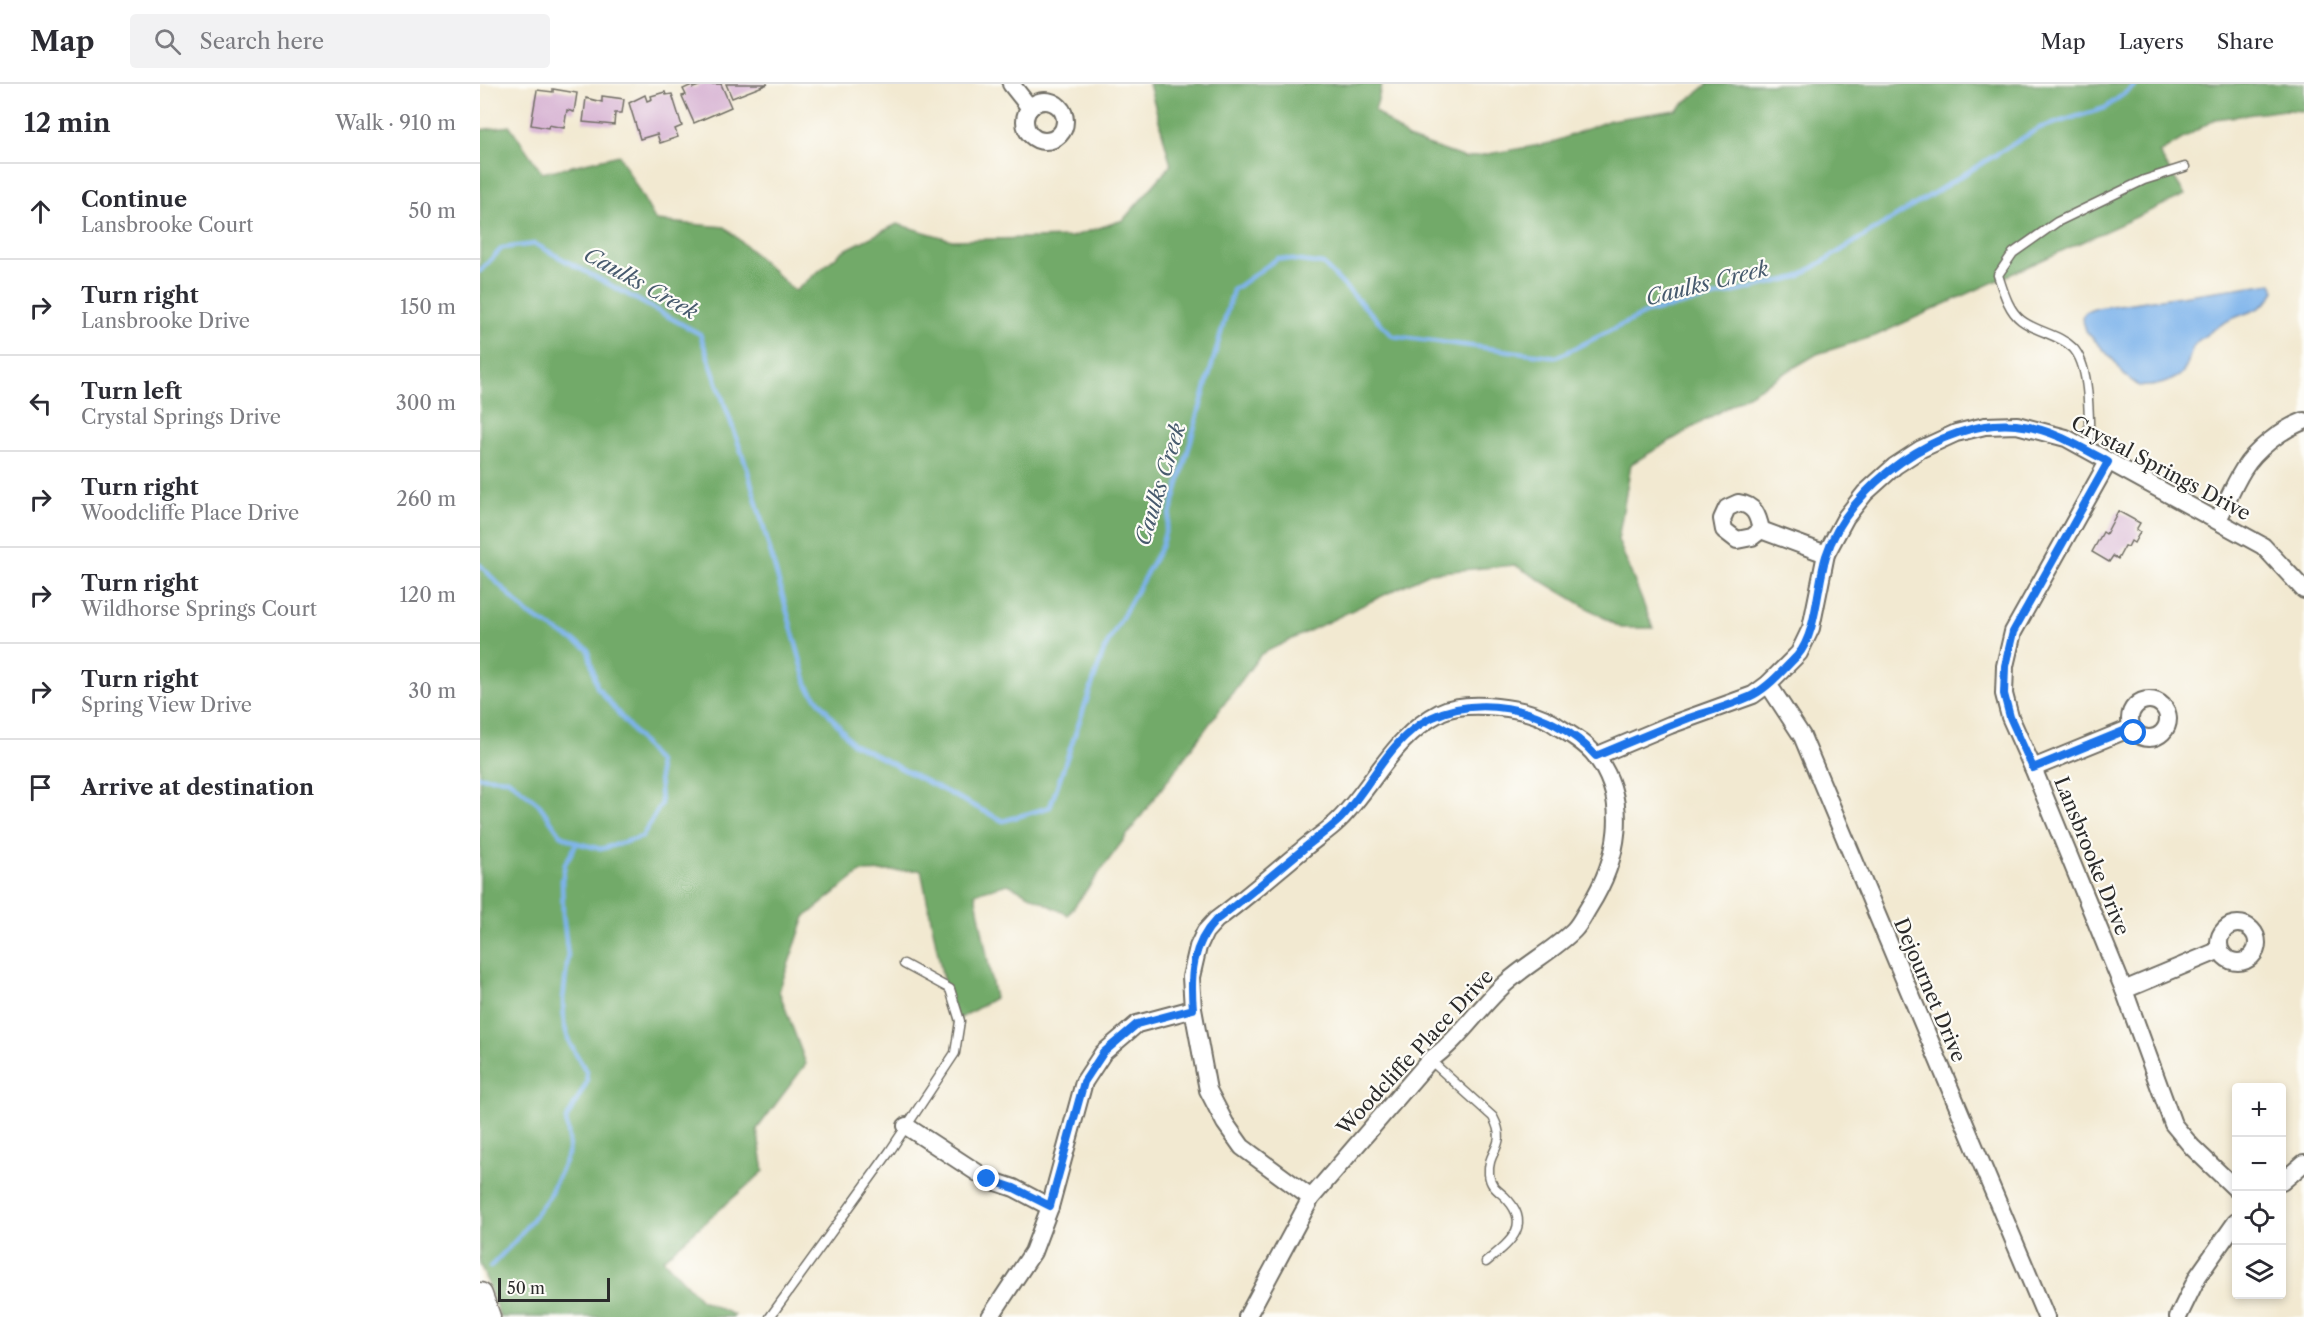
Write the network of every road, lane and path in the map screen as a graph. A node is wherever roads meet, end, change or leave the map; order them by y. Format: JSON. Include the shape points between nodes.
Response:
{"nodes":[{"id":1,"x":1011,"y":84,"type":"edge"},
{"id":2,"x":1030,"y":108,"type":"dead end"},
{"id":3,"x":2185,"y":167,"type":"dead end"},
{"id":4,"x":2304,"y":421,"type":"edge"},
{"id":5,"x":2090,"y":452,"type":"junction"},
{"id":6,"x":2108,"y":462,"type":"junction"},
{"id":7,"x":2218,"y":520,"type":"junction"},
{"id":8,"x":1761,"y":530,"type":"dead end"},
{"id":9,"x":1826,"y":554,"type":"junction"},
{"id":10,"x":2304,"y":590,"type":"edge"},
{"id":11,"x":1768,"y":684,"type":"junction"},
{"id":12,"x":2131,"y":728,"type":"dead end"},
{"id":13,"x":1596,"y":756,"type":"junction"},
{"id":14,"x":2033,"y":768,"type":"junction"},
{"id":15,"x":2220,"y":950,"type":"dead end"},
{"id":16,"x":904,"y":964,"type":"dead end"},
{"id":17,"x":2124,"y":990,"type":"junction"},
{"id":18,"x":1193,"y":1009,"type":"junction"},
{"id":19,"x":1430,"y":1060,"type":"junction"},
{"id":20,"x":906,"y":1126,"type":"junction"},
{"id":21,"x":2304,"y":1163,"type":"edge"},
{"id":22,"x":2286,"y":1179,"type":"edge"},
{"id":23,"x":2232,"y":1185,"type":"edge"},
{"id":24,"x":1311,"y":1198,"type":"junction"},
{"id":25,"x":1050,"y":1206,"type":"junction"},
{"id":26,"x":2232,"y":1228,"type":"edge"},
{"id":27,"x":1486,"y":1262,"type":"dead end"},
{"id":28,"x":480,"y":1295,"type":"edge"},
{"id":29,"x":488,"y":1317,"type":"edge"},
{"id":30,"x":770,"y":1317,"type":"edge"},
{"id":31,"x":990,"y":1317,"type":"edge"},
{"id":32,"x":1247,"y":1317,"type":"edge"},
{"id":33,"x":2046,"y":1317,"type":"edge"},
{"id":34,"x":2178,"y":1317,"type":"edge"}],
"edges":[{"from":1,"to":2,"type":"street"},
{"from":3,"to":5,"type":"lane","via":[[2144,180],[2057,222],[2013,253],[1998,275],[2020,320],[2074,348],[2083,365]]},
{"from":4,"to":7,"type":"street","via":[[2279,435],[2244,468]]},
{"from":5,"to":6,"type":"street","name":"Crystal Springs Drive"},
{"from":5,"to":9,"type":"street","name":"Crystal Springs Drive","via":[[2066,438],[2016,425],[1985,426],[1956,433],[1894,466],[1846,517]]},
{"from":6,"to":7,"type":"street","name":"Crystal Springs Drive"},
{"from":6,"to":14,"type":"street","name":"Lansbrooke Drive","via":[[2013,632],[2005,666],[2004,694]]},
{"from":7,"to":10,"type":"street","name":"Crystal Springs Drive","via":[[2263,546]]},
{"from":8,"to":9,"type":"street"},
{"from":9,"to":11,"type":"street","name":"Crystal Springs Drive","via":[[1811,628],[1799,653]]},
{"from":11,"to":13,"type":"street","name":"Crystal Springs Drive","via":[[1754,694]]},
{"from":11,"to":33,"type":"street","name":"Dejournet Drive","via":[[1802,736]]},
{"from":12,"to":14,"type":"street"},
{"from":13,"to":18,"type":"street","name":"Woodcliffe Place Drive","via":[[1546,719],[1523,711],[1463,707],[1443,711],[1411,730],[1338,821],[1205,932],[1191,977]]},
{"from":13,"to":19,"type":"street","name":"Woodcliffe Place Drive","via":[[1617,806],[1609,869],[1592,902],[1575,929],[1508,981],[1445,1050]]},
{"from":14,"to":17,"type":"street","name":"Lansbrooke Drive"},
{"from":15,"to":17,"type":"street"},
{"from":16,"to":20,"type":"lane","via":[[950,989],[960,1022],[955,1053]]},
{"from":17,"to":23,"type":"street","name":"Lansbrooke Drive","via":[[2173,1124]]},
{"from":18,"to":24,"type":"street","name":"Woodcliffe Place Drive","via":[[1208,1090],[1225,1123],[1242,1147]]},
{"from":18,"to":25,"type":"street","via":[[1137,1024],[1103,1053],[1084,1082]]},
{"from":19,"to":24,"type":"street","name":"Woodcliffe Place Drive"},
{"from":19,"to":27,"type":"lane","via":[[1499,1127],[1500,1140],[1489,1172],[1491,1185],[1515,1207],[1519,1224],[1512,1240]]},
{"from":20,"to":25,"type":"street","via":[[987,1179]]},
{"from":20,"to":30,"type":"lane"},
{"from":21,"to":22,"type":"street"},
{"from":24,"to":32,"type":"street","name":"Woodcliffe Place Drive"},
{"from":25,"to":31,"type":"street","via":[[1034,1252]]},
{"from":26,"to":34,"type":"street","via":[[2198,1276]]},
{"from":28,"to":29,"type":"main road"}]}
